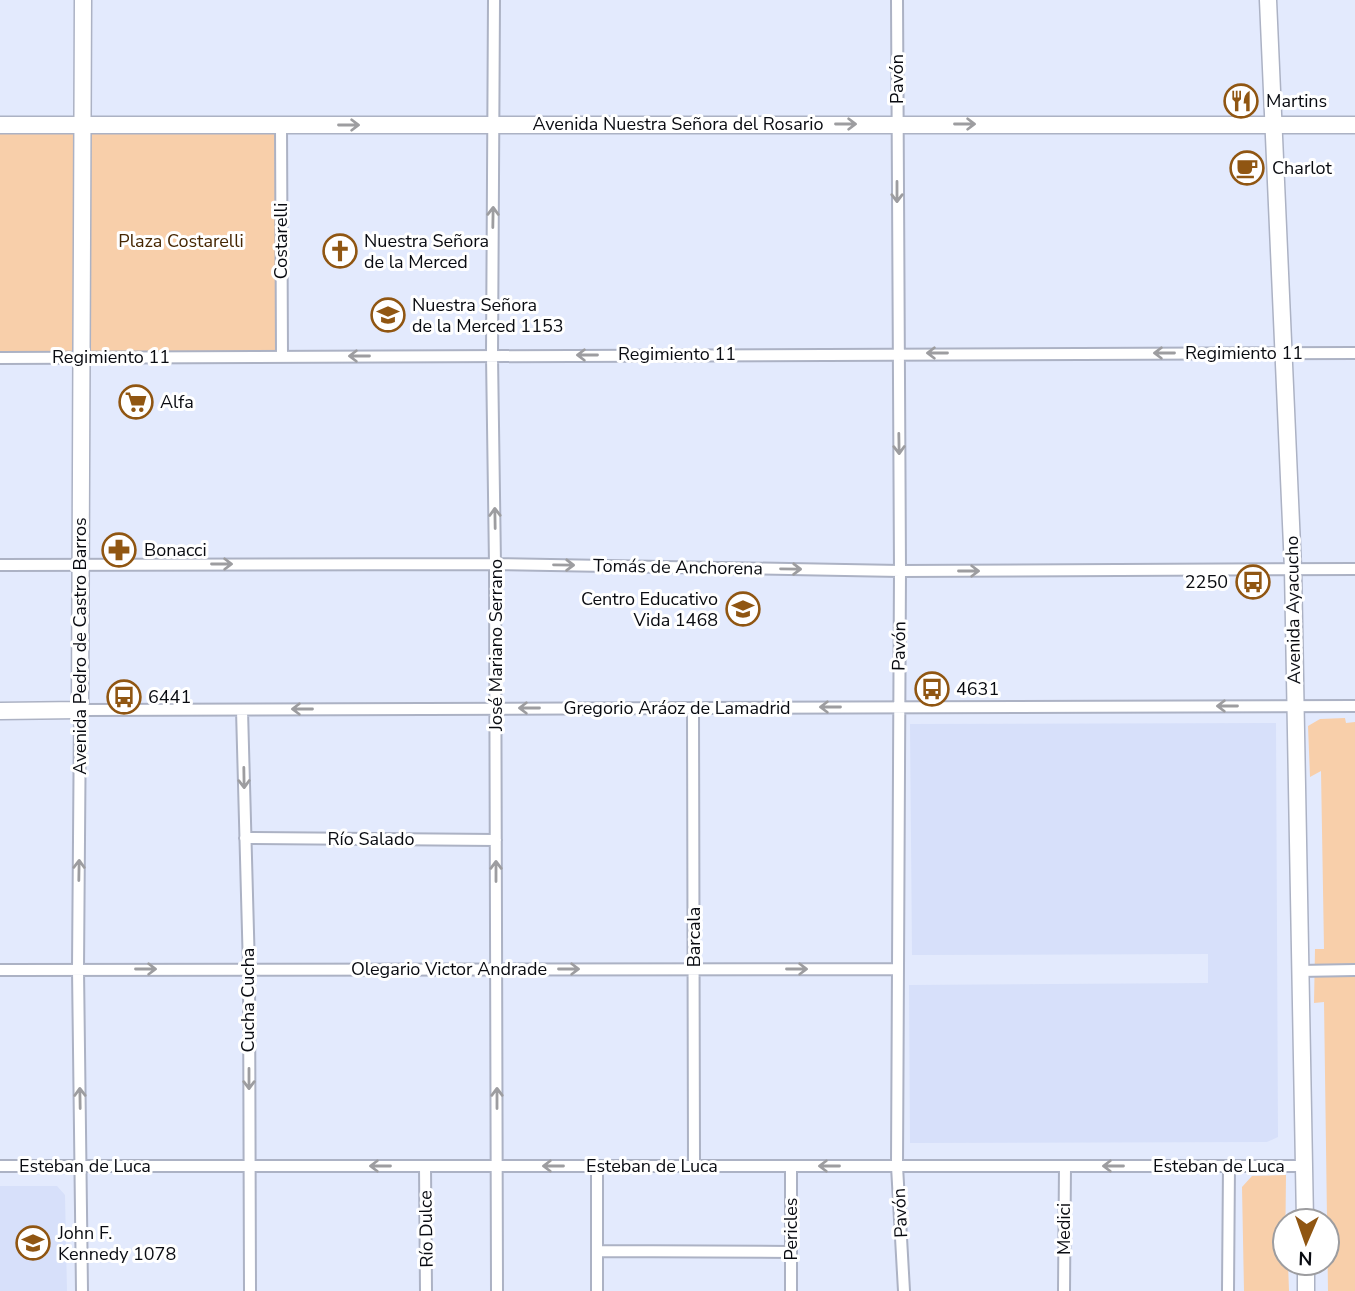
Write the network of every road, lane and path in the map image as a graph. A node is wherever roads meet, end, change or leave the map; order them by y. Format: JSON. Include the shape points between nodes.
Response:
{"nodes":[{"id":1,"x":83,"y":0,"type":"edge"},
{"id":2,"x":494,"y":0,"type":"edge"},
{"id":3,"x":897,"y":0,"type":"edge"},
{"id":4,"x":1268,"y":0,"type":"edge"},
{"id":5,"x":494,"y":124,"type":"junction"},
{"id":6,"x":896,"y":124,"type":"junction"},
{"id":7,"x":0,"y":125,"type":"edge"},
{"id":8,"x":81,"y":125,"type":"junction"},
{"id":9,"x":281,"y":125,"type":"junction"},
{"id":10,"x":1273,"y":125,"type":"junction"},
{"id":11,"x":1355,"y":125,"type":"edge"},
{"id":12,"x":898,"y":353,"type":"junction"},
{"id":13,"x":1284,"y":353,"type":"junction"},
{"id":14,"x":1355,"y":353,"type":"edge"},
{"id":15,"x":492,"y":356,"type":"junction"},
{"id":16,"x":282,"y":357,"type":"junction"},
{"id":17,"x":0,"y":358,"type":"edge"},
{"id":18,"x":82,"y":358,"type":"junction"},
{"id":19,"x":495,"y":564,"type":"junction"},
{"id":20,"x":0,"y":565,"type":"edge"},
{"id":21,"x":80,"y":565,"type":"junction"},
{"id":22,"x":1293,"y":569,"type":"junction"},
{"id":23,"x":1355,"y":569,"type":"edge"},
{"id":24,"x":900,"y":571,"type":"junction"},
{"id":25,"x":1295,"y":706,"type":"junction"},
{"id":26,"x":1355,"y":706,"type":"edge"},
{"id":27,"x":899,"y":707,"type":"junction"},
{"id":28,"x":693,"y":708,"type":"junction"},
{"id":29,"x":496,"y":709,"type":"junction"},
{"id":30,"x":80,"y":710,"type":"junction"},
{"id":31,"x":242,"y":710,"type":"junction"},
{"id":32,"x":0,"y":711,"type":"edge"},
{"id":33,"x":245,"y":838,"type":"junction"},
{"id":34,"x":496,"y":840,"type":"junction"},
{"id":35,"x":78,"y":969,"type":"junction"},
{"id":36,"x":249,"y":969,"type":"junction"},
{"id":37,"x":496,"y":969,"type":"junction"},
{"id":38,"x":694,"y":969,"type":"junction"},
{"id":39,"x":897,"y":969,"type":"junction"},
{"id":40,"x":0,"y":970,"type":"edge"},
{"id":41,"x":1355,"y":970,"type":"edge"},
{"id":42,"x":1299,"y":971,"type":"junction"},
{"id":43,"x":0,"y":1166,"type":"edge"},
{"id":44,"x":81,"y":1166,"type":"junction"},
{"id":45,"x":249,"y":1166,"type":"junction"},
{"id":46,"x":425,"y":1166,"type":"junction"},
{"id":47,"x":497,"y":1166,"type":"junction"},
{"id":48,"x":597,"y":1166,"type":"junction"},
{"id":49,"x":694,"y":1166,"type":"junction"},
{"id":50,"x":791,"y":1166,"type":"junction"},
{"id":51,"x":897,"y":1166,"type":"junction"},
{"id":52,"x":1065,"y":1166,"type":"junction"},
{"id":53,"x":1229,"y":1166,"type":"junction"},
{"id":54,"x":1304,"y":1166,"type":"junction"},
{"id":55,"x":1305,"y":1207,"type":"edge"},
{"id":56,"x":597,"y":1251,"type":"junction"},
{"id":57,"x":791,"y":1252,"type":"junction"},
{"id":58,"x":82,"y":1291,"type":"edge"},
{"id":59,"x":250,"y":1291,"type":"edge"},
{"id":60,"x":426,"y":1291,"type":"edge"},
{"id":61,"x":497,"y":1291,"type":"edge"},
{"id":62,"x":597,"y":1291,"type":"edge"},
{"id":63,"x":791,"y":1291,"type":"edge"},
{"id":64,"x":904,"y":1291,"type":"edge"},
{"id":65,"x":1064,"y":1291,"type":"edge"},
{"id":66,"x":1228,"y":1291,"type":"edge"}],
"edges":[{"from":1,"to":8,"type":"street","name":"Avenida Pedro de Castro Barros"},
{"from":2,"to":5,"type":"street","name":"José Mariano Serrano"},
{"from":3,"to":6,"type":"street","name":"Pavón"},
{"from":4,"to":10,"type":"street","name":"Avenida Ayacucho"},
{"from":5,"to":6,"type":"street","name":"Avenida Nuestra Señora del Rosario","one_way":true},
{"from":9,"to":5,"type":"street","name":"Avenida Nuestra Señora del Rosario","one_way":true},
{"from":15,"to":5,"type":"street","name":"José Mariano Serrano","one_way":true},
{"from":6,"to":10,"type":"street","name":"Avenida Nuestra Señora del Rosario","one_way":true},
{"from":6,"to":12,"type":"street","name":"Pavón","one_way":true},
{"from":7,"to":8,"type":"street","name":"Avenida Nuestra Señora del Rosario"},
{"from":8,"to":9,"type":"street","name":"Avenida Nuestra Señora del Rosario"},
{"from":8,"to":18,"type":"street","name":"Avenida Pedro de Castro Barros"},
{"from":9,"to":16,"type":"street","name":"Costarelli"},
{"from":10,"to":11,"type":"street","name":"Avenida Nuestra Señora del Rosario"},
{"from":10,"to":13,"type":"street","name":"Avenida Ayacucho"},
{"from":13,"to":12,"type":"street","name":"Regimiento 11","one_way":true},
{"from":12,"to":15,"type":"street","name":"Regimiento 11","one_way":true},
{"from":12,"to":24,"type":"street","name":"Pavón","one_way":true},
{"from":13,"to":14,"type":"street","name":"Regimiento 11"},
{"from":13,"to":22,"type":"street","name":"Avenida Ayacucho"},
{"from":15,"to":16,"type":"street","name":"Regimiento 11","one_way":true},
{"from":19,"to":15,"type":"street","name":"José Mariano Serrano","one_way":true},
{"from":16,"to":18,"type":"street","name":"Regimiento 11"},
{"from":17,"to":18,"type":"street","name":"Regimiento 11"},
{"from":18,"to":21,"type":"street","name":"Avenida Pedro de Castro Barros"},
{"from":21,"to":19,"type":"street","name":"Tomás de Anchorena","one_way":true},
{"from":19,"to":24,"type":"street","name":"Tomás de Anchorena","one_way":true},
{"from":19,"to":29,"type":"street","name":"José Mariano Serrano"},
{"from":20,"to":21,"type":"street","name":"Tomás de Anchorena"},
{"from":21,"to":30,"type":"street","name":"Avenida Pedro de Castro Barros"},
{"from":22,"to":23,"type":"street","name":"Tomás de Anchorena"},
{"from":24,"to":22,"type":"street","name":"Tomás de Anchorena","one_way":true},
{"from":22,"to":25,"type":"street","name":"Avenida Ayacucho"},
{"from":24,"to":27,"type":"street","name":"Pavón"},
{"from":25,"to":26,"type":"street","name":"Gregorio Aráoz de Lamadrid"},
{"from":25,"to":27,"type":"street","name":"Gregorio Aráoz de Lamadrid","one_way":true},
{"from":25,"to":42,"type":"street","name":"Avenida Ayacucho"},
{"from":27,"to":28,"type":"street","name":"Gregorio Aráoz de Lamadrid","one_way":true},
{"from":27,"to":39,"type":"street","name":"Pavón"},
{"from":28,"to":29,"type":"street","name":"Gregorio Aráoz de Lamadrid","one_way":true},
{"from":28,"to":38,"type":"street","name":"Barcala"},
{"from":29,"to":31,"type":"street","name":"Gregorio Aráoz de Lamadrid","one_way":true},
{"from":29,"to":34,"type":"street","name":"José Mariano Serrano"},
{"from":30,"to":31,"type":"street","name":"Gregorio Aráoz de Lamadrid"},
{"from":30,"to":32,"type":"street","name":"Gregorio Aráoz de Lamadrid"},
{"from":35,"to":30,"type":"street","name":"Avenida Pedro de Castro Barros","one_way":true},
{"from":31,"to":33,"type":"street","name":"Cucha Cucha","one_way":true},
{"from":33,"to":34,"type":"street","name":"Río Salado"},
{"from":33,"to":36,"type":"street","name":"Cucha Cucha"},
{"from":37,"to":34,"type":"street","name":"José Mariano Serrano","one_way":true},
{"from":35,"to":36,"type":"street","name":"Olegario Victor Andrade","one_way":true},
{"from":35,"to":40,"type":"street","name":"Olegario Victor Andrade"},
{"from":44,"to":35,"type":"street","name":"Avenida Pedro de Castro Barros","one_way":true},
{"from":36,"to":37,"type":"street","name":"Olegario Victor Andrade"},
{"from":36,"to":45,"type":"street","name":"Cucha Cucha","one_way":true},
{"from":37,"to":38,"type":"street","name":"Olegario Victor Andrade","one_way":true},
{"from":47,"to":37,"type":"street","name":"José Mariano Serrano","one_way":true},
{"from":38,"to":39,"type":"street","name":"Olegario Victor Andrade","one_way":true},
{"from":38,"to":49,"type":"street","name":"Barcala"},
{"from":39,"to":51,"type":"street","name":"Pavón"},
{"from":41,"to":42,"type":"street"},
{"from":42,"to":54,"type":"street","name":"Avenida Ayacucho"},
{"from":43,"to":44,"type":"street","name":"Esteban de Luca"},
{"from":44,"to":45,"type":"street","name":"Esteban de Luca"},
{"from":44,"to":58,"type":"street","name":"Avenida Pedro de Castro Barros"},
{"from":46,"to":45,"type":"street","name":"Esteban de Luca","one_way":true},
{"from":45,"to":59,"type":"street","name":"Cucha Cucha"},
{"from":46,"to":47,"type":"street","name":"Esteban de Luca"},
{"from":46,"to":60,"type":"street","name":"Río Dulce"},
{"from":48,"to":47,"type":"street","name":"Esteban de Luca","one_way":true},
{"from":47,"to":61,"type":"street","name":"José Mariano Serrano"},
{"from":48,"to":49,"type":"street","name":"Esteban de Luca"},
{"from":48,"to":56,"type":"street"},
{"from":49,"to":50,"type":"street","name":"Esteban de Luca"},
{"from":51,"to":50,"type":"street","name":"Esteban de Luca","one_way":true},
{"from":50,"to":57,"type":"street","name":"Pericles"},
{"from":51,"to":52,"type":"street","name":"Esteban de Luca"},
{"from":51,"to":64,"type":"street","name":"Pavón"},
{"from":53,"to":52,"type":"street","name":"Esteban de Luca","one_way":true},
{"from":52,"to":65,"type":"street","name":"Medici"},
{"from":53,"to":54,"type":"street","name":"Esteban de Luca"},
{"from":53,"to":66,"type":"street"},
{"from":54,"to":55,"type":"street","name":"Avenida Ayacucho"},
{"from":56,"to":57,"type":"street"},
{"from":56,"to":62,"type":"street"},
{"from":57,"to":63,"type":"street","name":"Pericles"}]}
